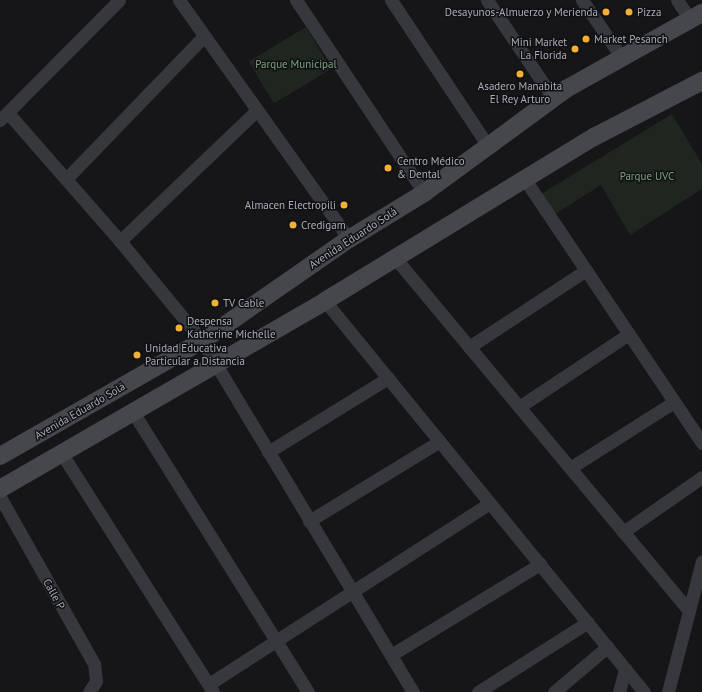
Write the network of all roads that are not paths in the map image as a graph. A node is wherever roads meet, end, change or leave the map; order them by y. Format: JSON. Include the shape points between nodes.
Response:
{"nodes":[{"id":1,"x":119,"y":0,"type":"edge"},
{"id":2,"x":179,"y":0,"type":"edge"},
{"id":3,"x":296,"y":0,"type":"edge"},
{"id":4,"x":391,"y":0,"type":"edge"},
{"id":5,"x":487,"y":0,"type":"edge"},
{"id":6,"x":582,"y":0,"type":"edge"},
{"id":7,"x":677,"y":0,"type":"edge"},
{"id":8,"x":696,"y":16,"type":"edge"},
{"id":9,"x":203,"y":37,"type":"junction"},
{"id":10,"x":622,"y":58,"type":"junction"},
{"id":11,"x":702,"y":81,"type":"edge"},
{"id":12,"x":553,"y":98,"type":"junction"},
{"id":13,"x":256,"y":111,"type":"junction"},
{"id":14,"x":4,"y":116,"type":"edge"},
{"id":15,"x":488,"y":146,"type":"junction"},
{"id":16,"x":66,"y":179,"type":"junction"},
{"id":17,"x":526,"y":181,"type":"junction"},
{"id":18,"x":424,"y":193,"type":"junction"},
{"id":19,"x":349,"y":239,"type":"junction"},
{"id":20,"x":120,"y":241,"type":"junction"},
{"id":21,"x":396,"y":260,"type":"junction"},
{"id":22,"x":586,"y":270,"type":"junction"},
{"id":23,"x":325,"y":301,"type":"junction"},
{"id":24,"x":629,"y":334,"type":"junction"},
{"id":25,"x":202,"y":341,"type":"junction"},
{"id":26,"x":469,"y":347,"type":"junction"},
{"id":27,"x":215,"y":366,"type":"junction"},
{"id":28,"x":388,"y":378,"type":"junction"},
{"id":29,"x":674,"y":402,"type":"junction"},
{"id":30,"x":519,"y":407,"type":"junction"},
{"id":31,"x":133,"y":412,"type":"junction"},
{"id":32,"x":440,"y":441,"type":"junction"},
{"id":33,"x":702,"y":443,"type":"edge"},
{"id":34,"x":268,"y":452,"type":"junction"},
{"id":35,"x":62,"y":454,"type":"junction"},
{"id":36,"x":0,"y":456,"type":"edge"},
{"id":37,"x":570,"y":468,"type":"junction"},
{"id":38,"x":702,"y":477,"type":"edge"},
{"id":39,"x":0,"y":489,"type":"edge"},
{"id":40,"x":0,"y":497,"type":"edge"},
{"id":41,"x":490,"y":503,"type":"junction"},
{"id":42,"x":309,"y":521,"type":"junction"},
{"id":43,"x":624,"y":532,"type":"junction"},
{"id":44,"x":702,"y":561,"type":"edge"},
{"id":45,"x":540,"y":564,"type":"junction"},
{"id":46,"x":352,"y":590,"type":"junction"},
{"id":47,"x":688,"y":610,"type":"junction"},
{"id":48,"x":588,"y":622,"type":"junction"},
{"id":49,"x":276,"y":639,"type":"junction"},
{"id":50,"x":607,"y":647,"type":"junction"},
{"id":51,"x":391,"y":655,"type":"junction"},
{"id":52,"x":625,"y":669,"type":"junction"},
{"id":53,"x":211,"y":688,"type":"edge"},
{"id":54,"x":89,"y":692,"type":"edge"},
{"id":55,"x":308,"y":692,"type":"edge"},
{"id":56,"x":413,"y":692,"type":"edge"},
{"id":57,"x":478,"y":692,"type":"edge"},
{"id":58,"x":554,"y":692,"type":"edge"},
{"id":59,"x":619,"y":692,"type":"edge"},
{"id":60,"x":644,"y":692,"type":"edge"},
{"id":61,"x":668,"y":692,"type":"edge"}],
"edges":[{"from":1,"to":14,"type":"street"},
{"from":2,"to":9,"type":"street"},
{"from":3,"to":18,"type":"street"},
{"from":4,"to":15,"type":"street"},
{"from":5,"to":12,"type":"street"},
{"from":6,"to":10,"type":"street"},
{"from":7,"to":8,"type":"street"},
{"from":8,"to":10,"type":"main road","name":"Avenida Eduardo Solá"},
{"from":9,"to":13,"type":"street"},
{"from":9,"to":16,"type":"street"},
{"from":10,"to":12,"type":"main road","name":"Avenida Eduardo Solá"},
{"from":11,"to":17,"type":"main road","via":[[594,137]]},
{"from":12,"to":15,"type":"main road","name":"Avenida Eduardo Solá"},
{"from":13,"to":19,"type":"street"},
{"from":13,"to":20,"type":"street"},
{"from":14,"to":16,"type":"street"},
{"from":15,"to":18,"type":"main road","name":"Avenida Eduardo Solá"},
{"from":16,"to":20,"type":"street"},
{"from":17,"to":21,"type":"main road"},
{"from":17,"to":22,"type":"street"},
{"from":18,"to":19,"type":"main road","name":"Avenida Eduardo Solá"},
{"from":19,"to":25,"type":"main road","name":"Avenida Eduardo Solá"},
{"from":20,"to":25,"type":"street"},
{"from":21,"to":23,"type":"main road"},
{"from":21,"to":26,"type":"street"},
{"from":22,"to":24,"type":"street"},
{"from":22,"to":26,"type":"street"},
{"from":23,"to":27,"type":"main road"},
{"from":23,"to":28,"type":"street"},
{"from":24,"to":29,"type":"street"},
{"from":24,"to":30,"type":"street"},
{"from":25,"to":27,"type":"street"},
{"from":25,"to":36,"type":"main road","name":"Avenida Eduardo Solá"},
{"from":26,"to":30,"type":"street"},
{"from":27,"to":31,"type":"main road"},
{"from":27,"to":34,"type":"street"},
{"from":28,"to":32,"type":"street"},
{"from":28,"to":34,"type":"street"},
{"from":29,"to":33,"type":"street"},
{"from":29,"to":37,"type":"street"},
{"from":30,"to":37,"type":"street"},
{"from":31,"to":35,"type":"main road"},
{"from":31,"to":49,"type":"street"},
{"from":32,"to":41,"type":"street"},
{"from":32,"to":42,"type":"street"},
{"from":34,"to":42,"type":"street"},
{"from":35,"to":39,"type":"main road"},
{"from":35,"to":53,"type":"street"},
{"from":37,"to":43,"type":"street"},
{"from":38,"to":43,"type":"street"},
{"from":40,"to":54,"type":"street","name":"Calle P","via":[[94,664],[96,681]]},
{"from":41,"to":45,"type":"street"},
{"from":41,"to":46,"type":"street"},
{"from":42,"to":46,"type":"street"},
{"from":43,"to":47,"type":"street"},
{"from":44,"to":47,"type":"street"},
{"from":45,"to":48,"type":"street"},
{"from":45,"to":51,"type":"street"},
{"from":46,"to":49,"type":"street"},
{"from":46,"to":51,"type":"street"},
{"from":47,"to":61,"type":"street"},
{"from":48,"to":50,"type":"street"},
{"from":48,"to":57,"type":"street"},
{"from":49,"to":53,"type":"street"},
{"from":49,"to":55,"type":"street"},
{"from":50,"to":52,"type":"street"},
{"from":50,"to":58,"type":"street"},
{"from":51,"to":56,"type":"street"},
{"from":52,"to":59,"type":"street"},
{"from":52,"to":60,"type":"street"}]}
